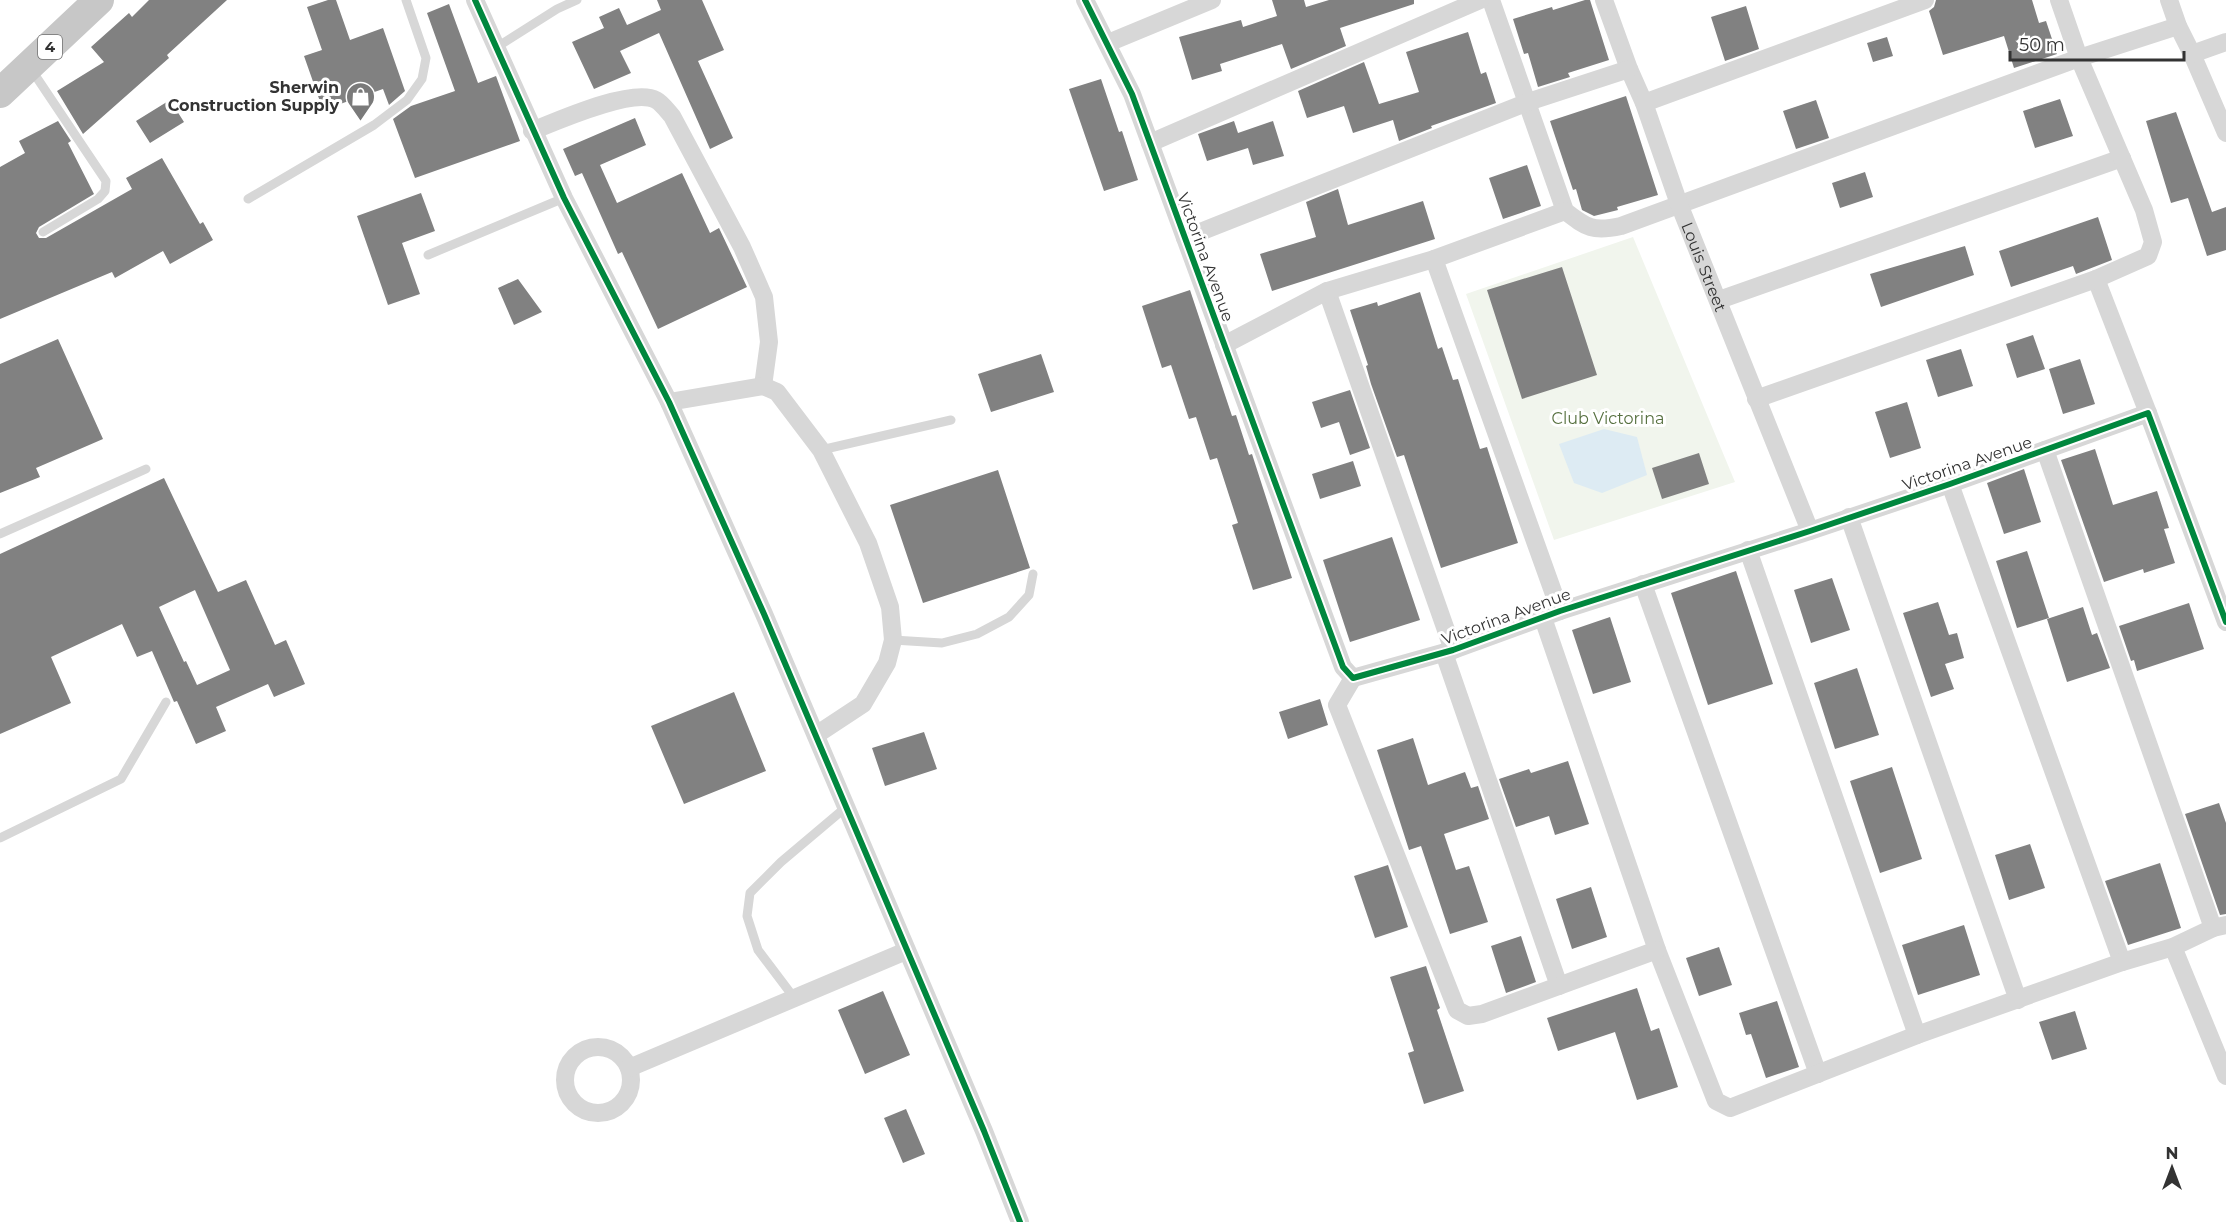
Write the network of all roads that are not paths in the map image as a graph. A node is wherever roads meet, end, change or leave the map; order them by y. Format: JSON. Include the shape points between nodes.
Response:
{"nodes":[{"id":1,"x":406,"y":0,"type":"edge"},
{"id":2,"x":475,"y":0,"type":"edge"},
{"id":3,"x":577,"y":0,"type":"edge"},
{"id":4,"x":1085,"y":0,"type":"edge"},
{"id":5,"x":1212,"y":0,"type":"edge"},
{"id":6,"x":1479,"y":0,"type":"edge"},
{"id":7,"x":1491,"y":0,"type":"edge"},
{"id":8,"x":1604,"y":0,"type":"edge"},
{"id":9,"x":1925,"y":0,"type":"edge"},
{"id":10,"x":2059,"y":0,"type":"edge"},
{"id":11,"x":2169,"y":0,"type":"edge"},
{"id":12,"x":83,"y":6,"type":"edge"},
{"id":13,"x":2178,"y":26,"type":"junction"},
{"id":14,"x":2226,"y":42,"type":"edge"},
{"id":15,"x":1108,"y":43,"type":"junction"},
{"id":16,"x":497,"y":47,"type":"junction"},
{"id":17,"x":2192,"y":54,"type":"junction"},
{"id":18,"x":2079,"y":57,"type":"junction"},
{"id":19,"x":29,"y":66,"type":"junction"},
{"id":20,"x":1629,"y":69,"type":"junction"},
{"id":21,"x":0,"y":93,"type":"edge"},
{"id":22,"x":1528,"y":102,"type":"junction"},
{"id":23,"x":1644,"y":103,"type":"junction"},
{"id":24,"x":532,"y":131,"type":"junction"},
{"id":25,"x":2226,"y":134,"type":"edge"},
{"id":26,"x":1150,"y":143,"type":"junction"},
{"id":27,"x":2122,"y":158,"type":"junction"},
{"id":28,"x":564,"y":198,"type":"junction"},
{"id":29,"x":248,"y":199,"type":"dead end"},
{"id":30,"x":1679,"y":204,"type":"junction"},
{"id":31,"x":1565,"y":211,"type":"junction"},
{"id":32,"x":43,"y":232,"type":"dead end"},
{"id":33,"x":1185,"y":238,"type":"junction"},
{"id":34,"x":428,"y":255,"type":"dead end"},
{"id":35,"x":1434,"y":259,"type":"junction"},
{"id":36,"x":2096,"y":279,"type":"junction"},
{"id":37,"x":1327,"y":291,"type":"junction"},
{"id":38,"x":1719,"y":300,"type":"junction"},
{"id":39,"x":1224,"y":345,"type":"junction"},
{"id":40,"x":763,"y":386,"type":"junction"},
{"id":41,"x":1756,"y":399,"type":"junction"},
{"id":42,"x":669,"y":402,"type":"junction"},
{"id":43,"x":2148,"y":413,"type":"junction"},
{"id":44,"x":951,"y":420,"type":"dead end"},
{"id":45,"x":821,"y":450,"type":"junction"},
{"id":46,"x":2045,"y":450,"type":"junction"},
{"id":47,"x":146,"y":469,"type":"dead end"},
{"id":48,"x":1950,"y":484,"type":"junction"},
{"id":49,"x":1849,"y":517,"type":"junction"},
{"id":50,"x":1810,"y":531,"type":"junction"},
{"id":51,"x":0,"y":534,"type":"edge"},
{"id":52,"x":1748,"y":550,"type":"junction"},
{"id":53,"x":1033,"y":574,"type":"dead end"},
{"id":54,"x":1643,"y":584,"type":"junction"},
{"id":55,"x":1551,"y":614,"type":"junction"},
{"id":56,"x":2226,"y":622,"type":"edge"},
{"id":57,"x":893,"y":640,"type":"junction"},
{"id":58,"x":1449,"y":652,"type":"junction"},
{"id":59,"x":1353,"y":678,"type":"junction"},
{"id":60,"x":166,"y":702,"type":"dead end"},
{"id":61,"x":816,"y":735,"type":"junction"},
{"id":62,"x":845,"y":808,"type":"junction"},
{"id":63,"x":0,"y":838,"type":"edge"},
{"id":64,"x":2219,"y":927,"type":"edge"},
{"id":65,"x":2173,"y":947,"type":"junction"},
{"id":66,"x":1657,"y":950,"type":"junction"},
{"id":67,"x":906,"y":951,"type":"junction"},
{"id":68,"x":2122,"y":962,"type":"junction"},
{"id":69,"x":1559,"y":986,"type":"junction"},
{"id":70,"x":795,"y":999,"type":"junction"},
{"id":71,"x":2018,"y":1000,"type":"junction"},
{"id":72,"x":1917,"y":1035,"type":"junction"},
{"id":73,"x":2219,"y":1040,"type":"edge"},
{"id":74,"x":629,"y":1068,"type":"dead end"},
{"id":75,"x":1818,"y":1074,"type":"junction"},
{"id":76,"x":2226,"y":1076,"type":"edge"},
{"id":77,"x":1020,"y":1222,"type":"edge"}],
"edges":[{"from":1,"to":29,"type":"lane","via":[[426,57],[422,80],[407,100],[374,125]]},
{"from":2,"to":16,"type":"street"},
{"from":3,"to":16,"type":"lane"},
{"from":4,"to":15,"type":"street","name":"Victorina Avenue"},
{"from":5,"to":15,"type":"street"},
{"from":6,"to":26,"type":"street"},
{"from":7,"to":22,"type":"street"},
{"from":8,"to":20,"type":"street","name":"Louis Street"},
{"from":9,"to":23,"type":"street"},
{"from":10,"to":18,"type":"street"},
{"from":11,"to":13,"type":"street"},
{"from":12,"to":19,"type":"highway","number":"4"},
{"from":13,"to":17,"type":"street"},
{"from":13,"to":18,"type":"street"},
{"from":14,"to":17,"type":"street"},
{"from":15,"to":26,"type":"street","name":"Victorina Avenue"},
{"from":16,"to":24,"type":"street"},
{"from":17,"to":25,"type":"street"},
{"from":18,"to":27,"type":"street"},
{"from":18,"to":30,"type":"street"},
{"from":19,"to":21,"type":"highway","number":"4"},
{"from":19,"to":32,"type":"lane","via":[[106,181],[105,191],[98,199]]},
{"from":20,"to":22,"type":"street"},
{"from":20,"to":23,"type":"street","name":"Louis Street"},
{"from":22,"to":31,"type":"street"},
{"from":22,"to":33,"type":"street"},
{"from":23,"to":30,"type":"street","name":"Louis Street"},
{"from":24,"to":28,"type":"street"},
{"from":24,"to":40,"type":"street","via":[[636,96],[656,99],[672,116],[742,247],[764,297],[769,342]]},
{"from":26,"to":33,"type":"street","name":"Victorina Avenue"},
{"from":27,"to":36,"type":"street","via":[[2153,242],[2148,256]]},
{"from":27,"to":38,"type":"street"},
{"from":28,"to":34,"type":"lane"},
{"from":28,"to":42,"type":"street"},
{"from":30,"to":31,"type":"street","via":[[1605,229],[1585,226]]},
{"from":30,"to":38,"type":"street","name":"Louis Street"},
{"from":31,"to":35,"type":"street"},
{"from":33,"to":39,"type":"street","name":"Victorina Avenue"},
{"from":35,"to":37,"type":"street"},
{"from":35,"to":55,"type":"street"},
{"from":36,"to":41,"type":"street"},
{"from":36,"to":43,"type":"street"},
{"from":37,"to":39,"type":"street"},
{"from":37,"to":58,"type":"street"},
{"from":38,"to":41,"type":"street","name":"Louis Street"},
{"from":39,"to":59,"type":"street","name":"Victorina Avenue","via":[[1343,667]]},
{"from":40,"to":42,"type":"street"},
{"from":40,"to":45,"type":"street","via":[[777,392]]},
{"from":41,"to":50,"type":"street","name":"Louis Street"},
{"from":42,"to":61,"type":"street"},
{"from":43,"to":46,"type":"street","name":"Victorina Avenue"},
{"from":43,"to":56,"type":"street"},
{"from":44,"to":45,"type":"lane"},
{"from":45,"to":57,"type":"street","via":[[868,543],[890,607]]},
{"from":46,"to":48,"type":"street","name":"Victorina Avenue"},
{"from":46,"to":64,"type":"street"},
{"from":47,"to":51,"type":"lane"},
{"from":48,"to":49,"type":"street","name":"Victorina Avenue"},
{"from":48,"to":68,"type":"street"},
{"from":49,"to":50,"type":"street","name":"Victorina Avenue"},
{"from":49,"to":71,"type":"street"},
{"from":50,"to":52,"type":"street","name":"Victorina Avenue"},
{"from":52,"to":54,"type":"street","name":"Victorina Avenue"},
{"from":52,"to":72,"type":"street"},
{"from":53,"to":57,"type":"lane","via":[[1029,595],[1009,616],[977,634],[942,644]]},
{"from":54,"to":55,"type":"street","name":"Victorina Avenue"},
{"from":54,"to":75,"type":"street"},
{"from":55,"to":58,"type":"street","name":"Victorina Avenue"},
{"from":55,"to":66,"type":"street"},
{"from":57,"to":61,"type":"street","via":[[887,663],[863,704]]},
{"from":58,"to":59,"type":"street","name":"Victorina Avenue"},
{"from":58,"to":69,"type":"street"},
{"from":59,"to":69,"type":"street","via":[[1337,705],[1457,1010],[1468,1016],[1482,1014]]},
{"from":60,"to":63,"type":"lane","via":[[122,779]]},
{"from":61,"to":62,"type":"street"},
{"from":62,"to":67,"type":"street"},
{"from":62,"to":70,"type":"lane","via":[[750,892],[747,916],[759,950]]},
{"from":64,"to":65,"type":"street"},
{"from":65,"to":68,"type":"street"},
{"from":65,"to":73,"type":"street"},
{"from":66,"to":69,"type":"street"},
{"from":66,"to":75,"type":"street","via":[[1716,1101],[1730,1108]]},
{"from":67,"to":70,"type":"street"},
{"from":67,"to":77,"type":"street"},
{"from":68,"to":71,"type":"street"},
{"from":70,"to":74,"type":"street"},
{"from":71,"to":72,"type":"street"},
{"from":72,"to":75,"type":"street"},
{"from":73,"to":76,"type":"street"}]}
